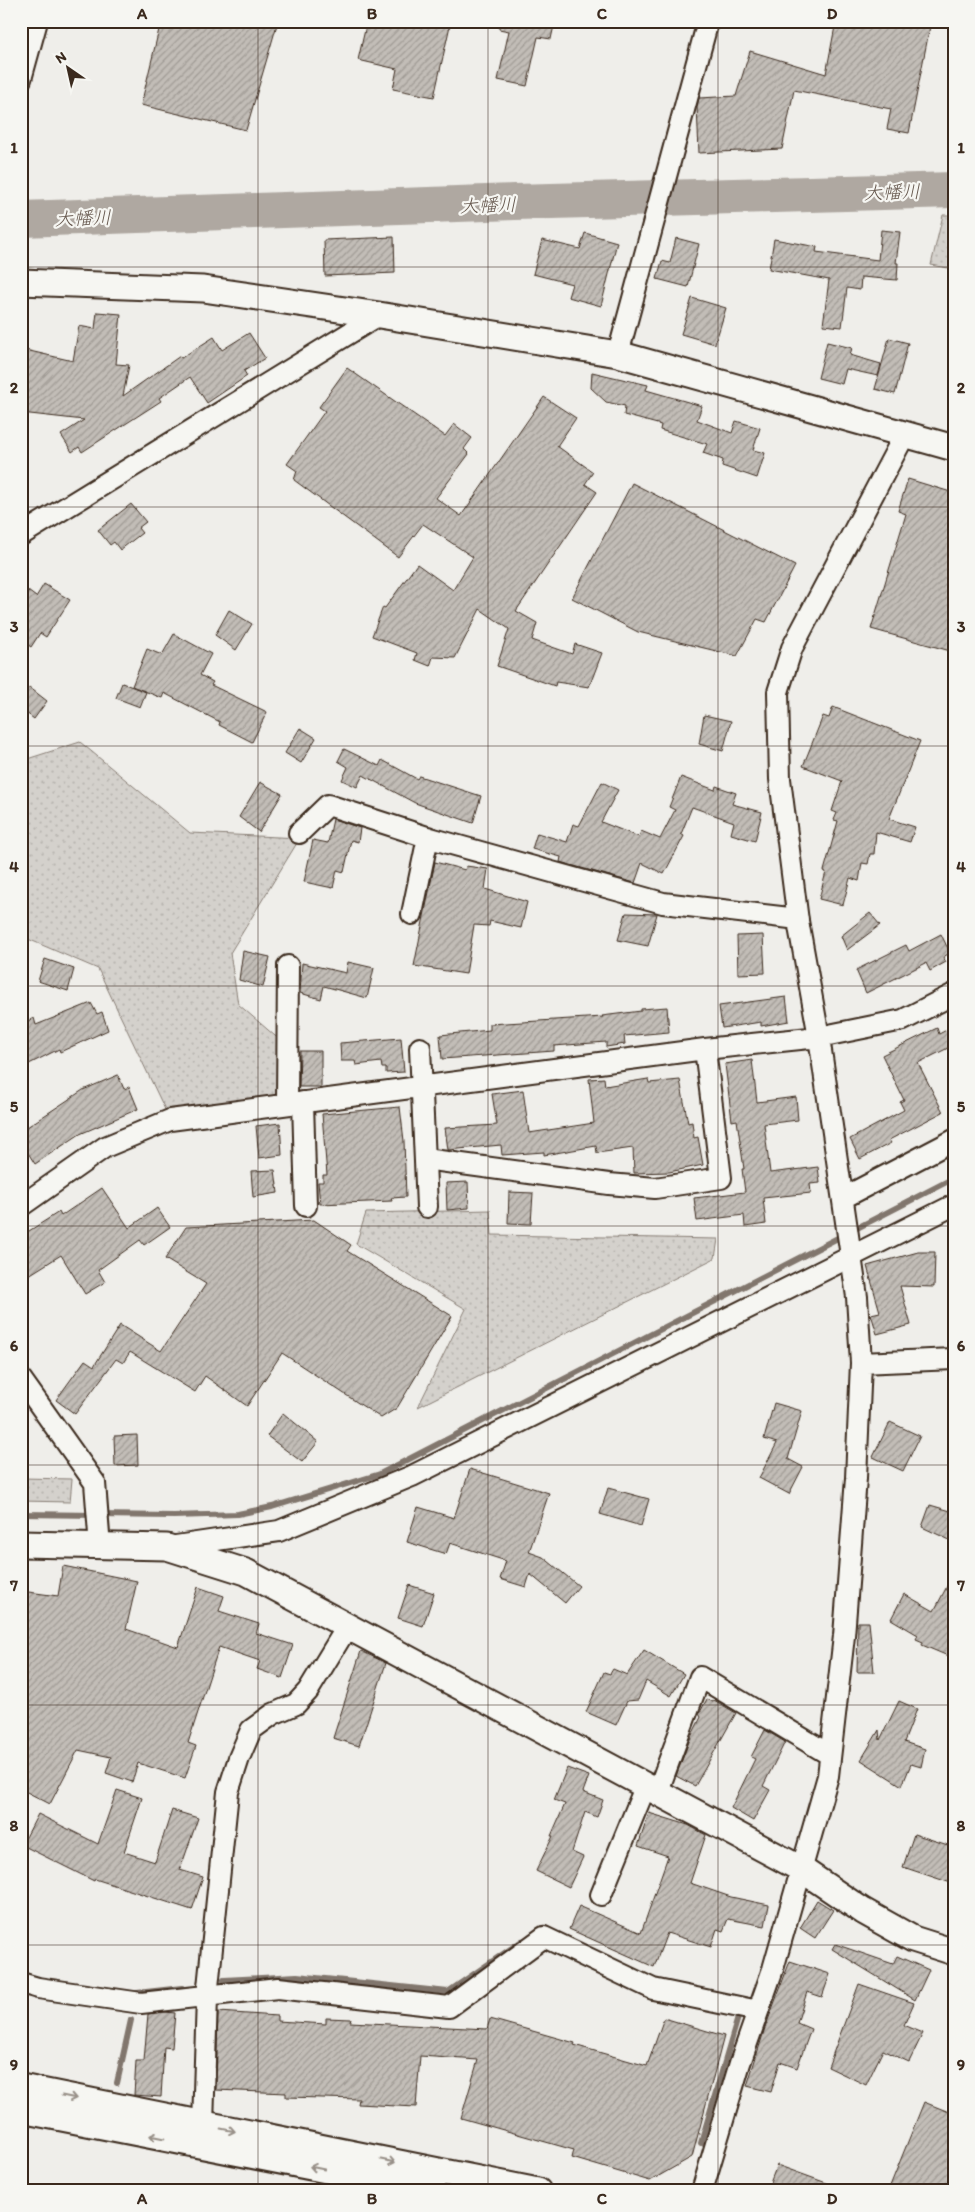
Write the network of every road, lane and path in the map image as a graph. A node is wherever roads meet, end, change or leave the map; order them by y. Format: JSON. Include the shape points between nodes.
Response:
{"nodes":[{"id":1,"x":37,"y":21,"type":"edge"},
{"id":2,"x":708,"y":21,"type":"edge"},
{"id":3,"x":21,"y":79,"type":"edge"},
{"id":4,"x":21,"y":282,"type":"edge"},
{"id":5,"x":379,"y":315,"type":"junction"},
{"id":6,"x":618,"y":354,"type":"junction"},
{"id":7,"x":905,"y":434,"type":"junction"},
{"id":8,"x":954,"y":448,"type":"edge"},
{"id":9,"x":21,"y":535,"type":"edge"},
{"id":10,"x":299,"y":833,"type":"dead end"},
{"id":11,"x":428,"y":838,"type":"junction"},
{"id":12,"x":412,"y":914,"type":"dead end"},
{"id":13,"x":798,"y":920,"type":"junction"},
{"id":14,"x":288,"y":966,"type":"dead end"},
{"id":15,"x":954,"y":994,"type":"edge"},
{"id":16,"x":819,"y":1037,"type":"junction"},
{"id":17,"x":420,"y":1048,"type":"dead end"},
{"id":18,"x":705,"y":1049,"type":"junction"},
{"id":19,"x":423,"y":1086,"type":"junction"},
{"id":20,"x":295,"y":1103,"type":"junction"},
{"id":21,"x":954,"y":1140,"type":"edge"},
{"id":22,"x":425,"y":1159,"type":"junction"},
{"id":23,"x":844,"y":1204,"type":"junction"},
{"id":24,"x":954,"y":1205,"type":"edge"},
{"id":25,"x":21,"y":1206,"type":"edge"},
{"id":26,"x":306,"y":1206,"type":"dead end"},
{"id":27,"x":427,"y":1207,"type":"dead end"},
{"id":28,"x":850,"y":1254,"type":"junction"},
{"id":29,"x":954,"y":1359,"type":"edge"},
{"id":30,"x":861,"y":1363,"type":"junction"},
{"id":31,"x":21,"y":1379,"type":"edge"},
{"id":32,"x":100,"y":1538,"type":"junction"},
{"id":33,"x":21,"y":1544,"type":"edge"},
{"id":34,"x":167,"y":1548,"type":"junction"},
{"id":35,"x":347,"y":1627,"type":"junction"},
{"id":36,"x":830,"y":1755,"type":"junction"},
{"id":37,"x":652,"y":1788,"type":"junction"},
{"id":38,"x":801,"y":1869,"type":"junction"},
{"id":39,"x":601,"y":1895,"type":"dead end"},
{"id":40,"x":954,"y":1952,"type":"edge"},
{"id":41,"x":21,"y":1983,"type":"edge"},
{"id":42,"x":207,"y":1997,"type":"junction"},
{"id":43,"x":758,"y":2011,"type":"junction"},
{"id":44,"x":21,"y":2087,"type":"edge"},
{"id":45,"x":21,"y":2110,"type":"edge"},
{"id":46,"x":203,"y":2125,"type":"junction"},
{"id":47,"x":433,"y":2191,"type":"edge"},
{"id":48,"x":538,"y":2191,"type":"edge"},
{"id":49,"x":702,"y":2191,"type":"edge"}],
"edges":[{"from":1,"to":3,"type":"street"},
{"from":2,"to":6,"type":"street"},
{"from":4,"to":5,"type":"street","via":[[203,289]]},
{"from":5,"to":6,"type":"street"},
{"from":5,"to":9,"type":"street"},
{"from":6,"to":7,"type":"street"},
{"from":7,"to":8,"type":"street"},
{"from":7,"to":13,"type":"street","via":[[792,648],[778,692],[780,778]]},
{"from":10,"to":11,"type":"street","via":[[328,804]]},
{"from":11,"to":12,"type":"street"},
{"from":11,"to":13,"type":"street","via":[[663,903]]},
{"from":13,"to":16,"type":"street"},
{"from":14,"to":20,"type":"street"},
{"from":15,"to":16,"type":"street","via":[[903,1020]]},
{"from":16,"to":18,"type":"street"},
{"from":16,"to":23,"type":"street"},
{"from":17,"to":19,"type":"street"},
{"from":18,"to":19,"type":"street"},
{"from":18,"to":22,"type":"street","via":[[721,1178],[655,1188]]},
{"from":19,"to":20,"type":"street"},
{"from":19,"to":22,"type":"street"},
{"from":20,"to":25,"type":"street","via":[[170,1120],[105,1147]]},
{"from":20,"to":26,"type":"street"},
{"from":21,"to":23,"type":"street"},
{"from":22,"to":27,"type":"street"},
{"from":23,"to":28,"type":"street"},
{"from":24,"to":28,"type":"street"},
{"from":28,"to":30,"type":"street","via":[[857,1297]]},
{"from":28,"to":34,"type":"street","via":[[412,1476],[279,1531]]},
{"from":29,"to":30,"type":"street"},
{"from":30,"to":36,"type":"street","via":[[844,1636]]},
{"from":31,"to":32,"type":"street","via":[[95,1483]]},
{"from":32,"to":33,"type":"street"},
{"from":32,"to":34,"type":"street"},
{"from":34,"to":35,"type":"street","via":[[246,1572]]},
{"from":35,"to":37,"type":"street"},
{"from":35,"to":42,"type":"street","via":[[308,1691],[296,1704],[273,1714],[251,1730],[239,1758],[228,1792]]},
{"from":36,"to":37,"type":"street","via":[[700,1676]]},
{"from":36,"to":38,"type":"street","via":[[828,1776]]},
{"from":37,"to":38,"type":"street"},
{"from":37,"to":39,"type":"street"},
{"from":38,"to":40,"type":"street","via":[[863,1912],[913,1939]]},
{"from":38,"to":43,"type":"street"},
{"from":41,"to":42,"type":"street","via":[[141,2003]]},
{"from":42,"to":43,"type":"street","via":[[278,1988],[449,2007],[544,1937],[654,1989]]},
{"from":42,"to":46,"type":"street"},
{"from":43,"to":49,"type":"street"},
{"from":44,"to":46,"type":"street","one_way":true},
{"from":47,"to":45,"type":"street","one_way":true},
{"from":46,"to":48,"type":"street","one_way":true}]}
